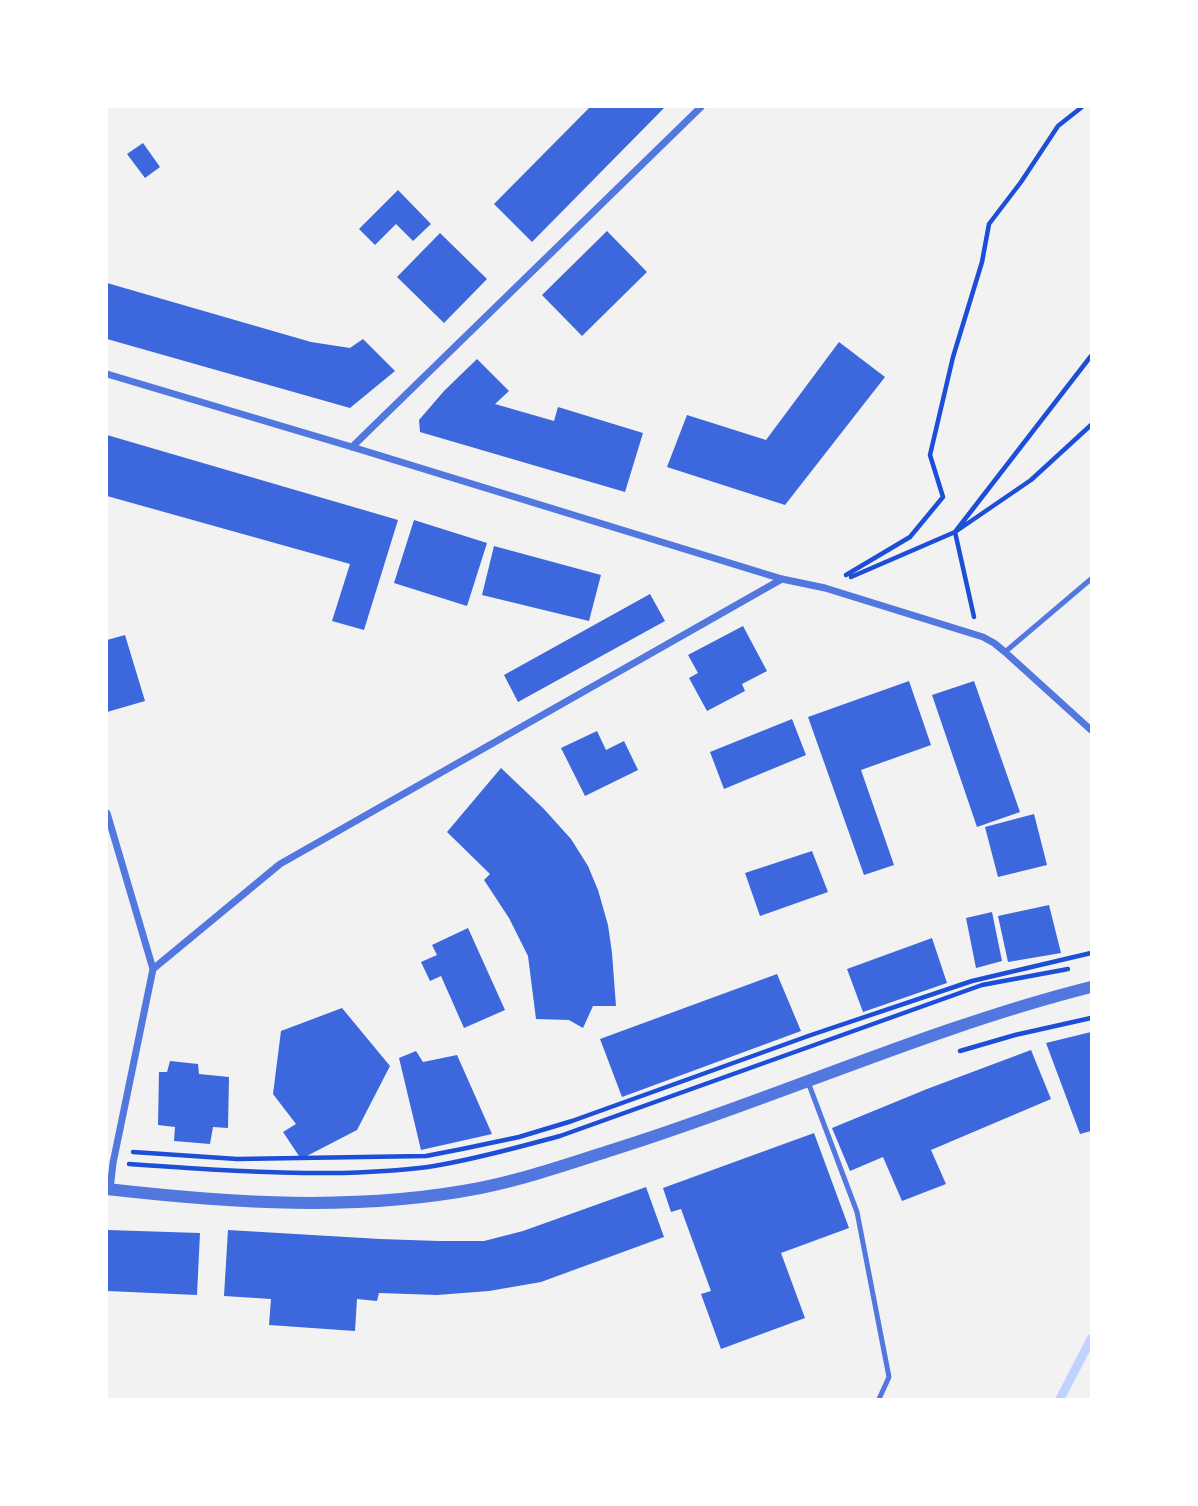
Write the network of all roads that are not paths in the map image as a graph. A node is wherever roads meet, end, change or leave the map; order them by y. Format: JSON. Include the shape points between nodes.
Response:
{"nodes":[{"id":1,"x":701,"y":107,"type":"edge"},
{"id":2,"x":107,"y":373,"type":"edge"},
{"id":3,"x":352,"y":447,"type":"junction"},
{"id":4,"x":782,"y":579,"type":"junction"},
{"id":5,"x":1091,"y":579,"type":"edge"},
{"id":6,"x":1005,"y":652,"type":"junction"},
{"id":7,"x":1091,"y":730,"type":"edge"},
{"id":8,"x":107,"y":813,"type":"edge"},
{"id":9,"x":153,"y":970,"type":"junction"},
{"id":10,"x":1091,"y":987,"type":"edge"},
{"id":11,"x":808,"y":1082,"type":"junction"},
{"id":12,"x":108,"y":1189,"type":"edge"},
{"id":13,"x":879,"y":1399,"type":"edge"}],
"edges":[{"from":1,"to":3,"type":"street"},
{"from":2,"to":3,"type":"street"},
{"from":3,"to":4,"type":"street"},
{"from":4,"to":6,"type":"street","via":[[977,635]]},
{"from":4,"to":9,"type":"street","via":[[280,864]]},
{"from":5,"to":6,"type":"lane"},
{"from":6,"to":7,"type":"street"},
{"from":8,"to":9,"type":"street"},
{"from":9,"to":12,"type":"street"},
{"from":10,"to":11,"type":"street","via":[[986,1017]]},
{"from":11,"to":12,"type":"street","via":[[657,1136],[468,1190],[400,1199],[270,1203]]},
{"from":11,"to":13,"type":"lane","via":[[857,1212],[889,1377]]}]}
